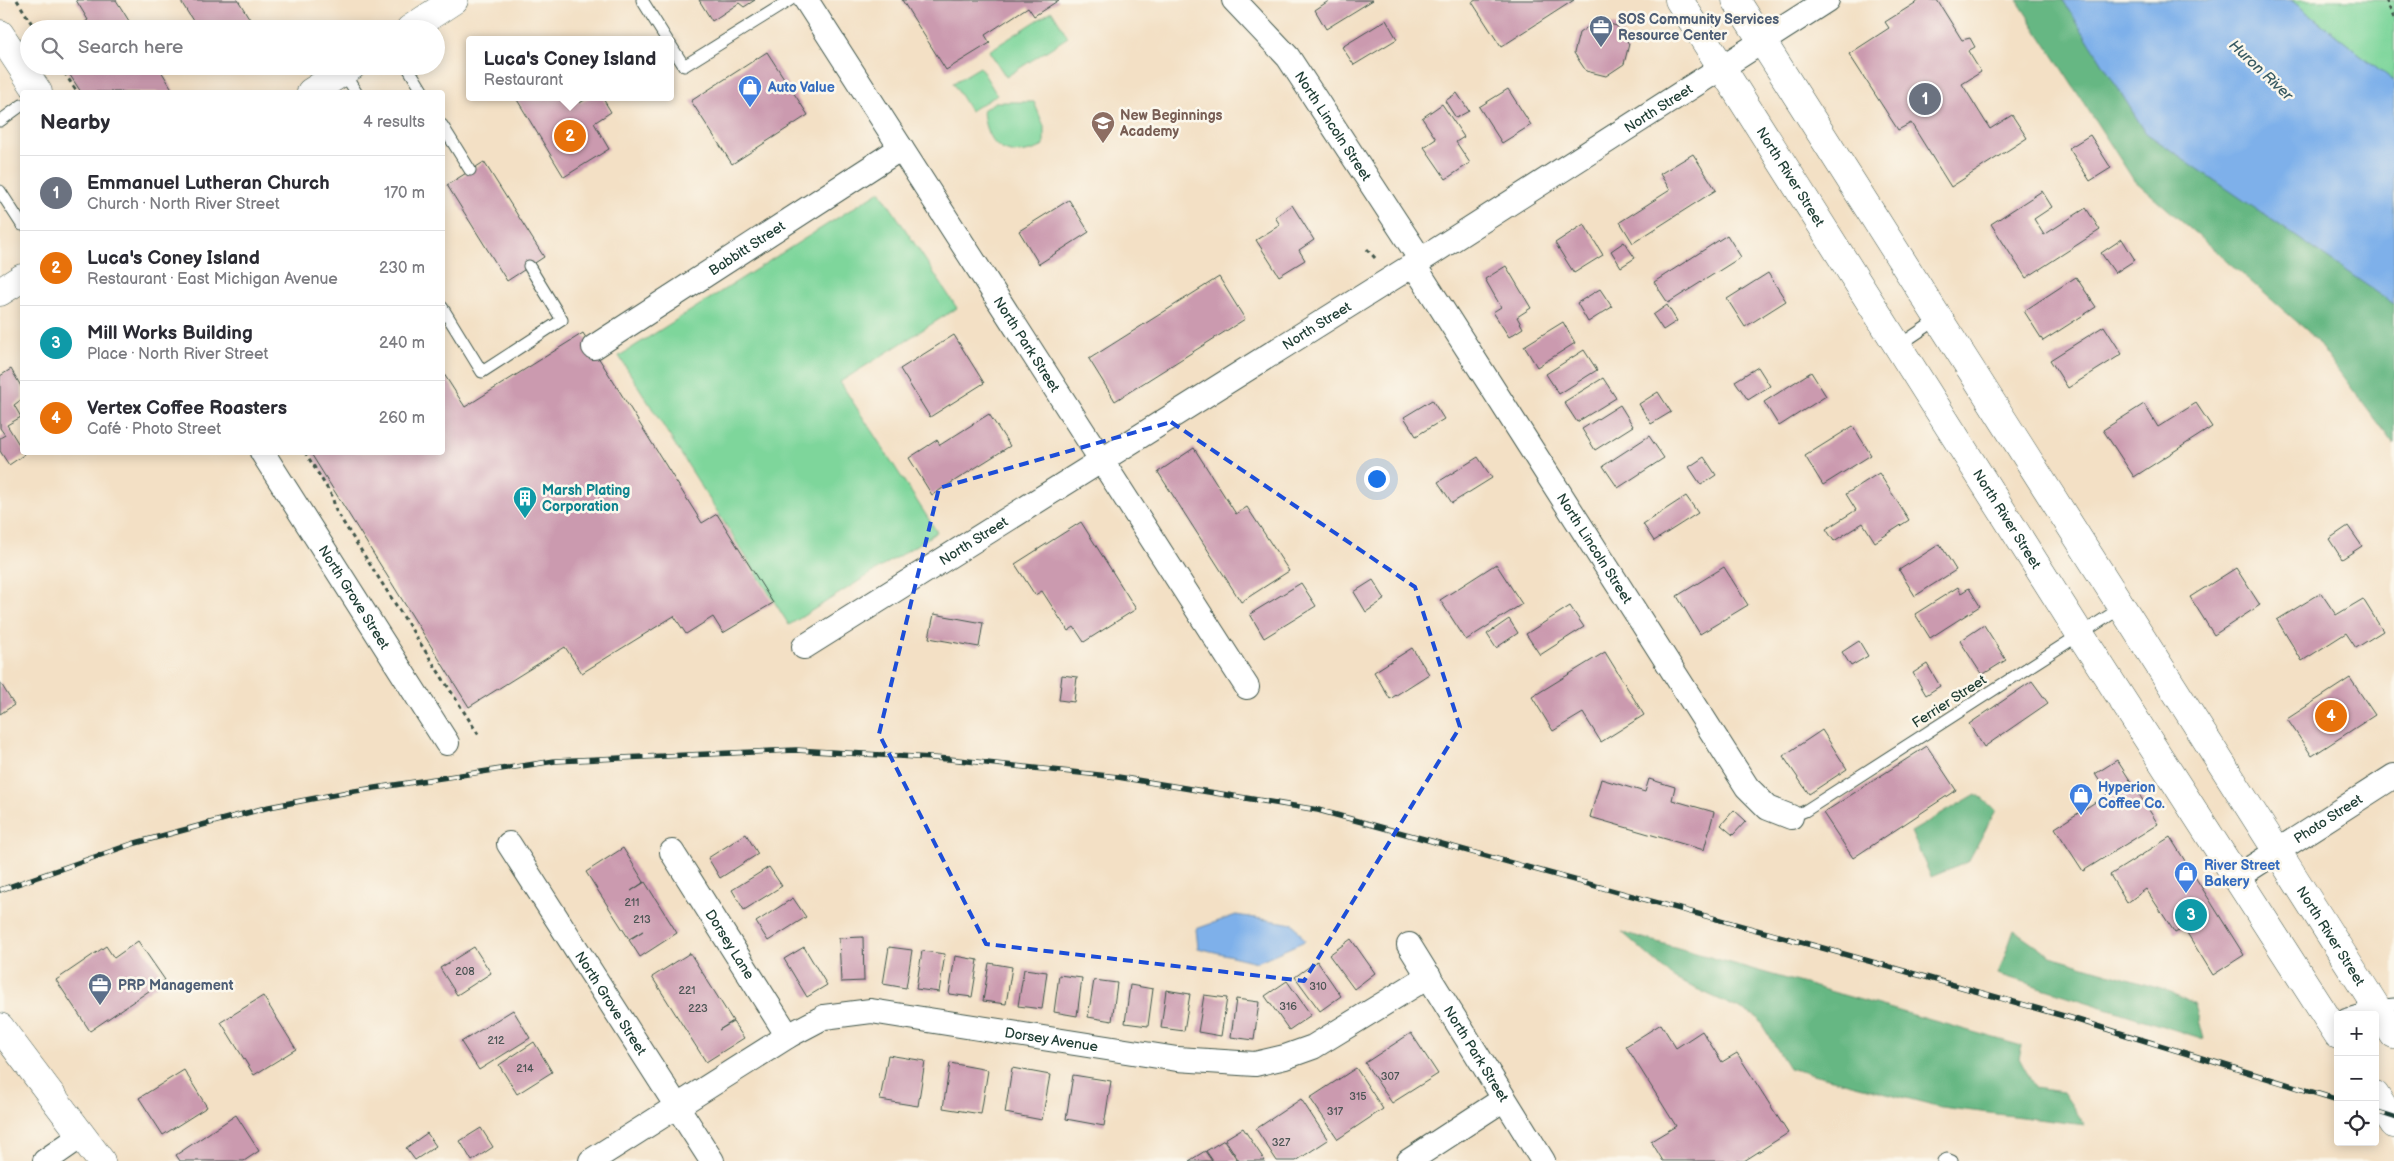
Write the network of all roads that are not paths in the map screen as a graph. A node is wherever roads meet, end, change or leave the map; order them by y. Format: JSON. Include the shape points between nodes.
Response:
{"nodes":[{"id":1,"x":454,"y":0,"type":"edge"},
{"id":2,"x":642,"y":0,"type":"edge"},
{"id":3,"x":790,"y":0,"type":"edge"},
{"id":4,"x":806,"y":0,"type":"edge"},
{"id":5,"x":1234,"y":0,"type":"edge"},
{"id":6,"x":1678,"y":0,"type":"edge"},
{"id":7,"x":1736,"y":0,"type":"edge"},
{"id":8,"x":1827,"y":0,"type":"edge"},
{"id":9,"x":424,"y":20,"type":"edge"},
{"id":10,"x":0,"y":34,"type":"edge"},
{"id":11,"x":664,"y":36,"type":"edge"},
{"id":12,"x":1763,"y":41,"type":"junction"},
{"id":13,"x":674,"y":50,"type":"edge"},
{"id":14,"x":20,"y":65,"type":"edge"},
{"id":15,"x":1722,"y":66,"type":"junction"},
{"id":16,"x":27,"y":75,"type":"edge"},
{"id":17,"x":413,"y":75,"type":"edge"},
{"id":18,"x":350,"y":77,"type":"edge"},
{"id":19,"x":37,"y":90,"type":"edge"},
{"id":20,"x":316,"y":90,"type":"edge"},
{"id":21,"x":422,"y":90,"type":"edge"},
{"id":22,"x":20,"y":107,"type":"edge"},
{"id":23,"x":0,"y":121,"type":"edge"},
{"id":24,"x":445,"y":130,"type":"edge"},
{"id":25,"x":900,"y":148,"type":"junction"},
{"id":26,"x":470,"y":170,"type":"dead end"},
{"id":27,"x":0,"y":191,"type":"edge"},
{"id":28,"x":20,"y":222,"type":"edge"},
{"id":29,"x":1417,"y":263,"type":"junction"},
{"id":30,"x":529,"y":266,"type":"dead end"},
{"id":31,"x":20,"y":279,"type":"edge"},
{"id":32,"x":0,"y":292,"type":"edge"},
{"id":33,"x":445,"y":312,"type":"edge"},
{"id":34,"x":1938,"y":319,"type":"junction"},
{"id":35,"x":1898,"y":346,"type":"junction"},
{"id":36,"x":594,"y":347,"type":"dead end"},
{"id":37,"x":264,"y":455,"type":"edge"},
{"id":38,"x":1103,"y":461,"type":"junction"},
{"id":39,"x":2121,"y":608,"type":"junction"},
{"id":40,"x":2080,"y":634,"type":"junction"},
{"id":41,"x":804,"y":647,"type":"dead end"},
{"id":42,"x":1248,"y":687,"type":"dead end"},
{"id":43,"x":447,"y":743,"type":"dead end"},
{"id":44,"x":2394,"y":776,"type":"edge"},
{"id":45,"x":1791,"y":817,"type":"joint"},
{"id":46,"x":509,"y":844,"type":"dead end"},
{"id":47,"x":2278,"y":851,"type":"junction"},
{"id":48,"x":672,"y":852,"type":"dead end"},
{"id":49,"x":2237,"y":877,"type":"junction"},
{"id":50,"x":1409,"y":945,"type":"dead end"},
{"id":51,"x":1429,"y":976,"type":"junction"},
{"id":52,"x":2385,"y":1004,"type":"edge"},
{"id":53,"x":2366,"y":1011,"type":"edge"},
{"id":54,"x":2334,"y":1018,"type":"edge"},
{"id":55,"x":0,"y":1027,"type":"edge"},
{"id":56,"x":2394,"y":1035,"type":"edge"},
{"id":57,"x":788,"y":1036,"type":"junction"},
{"id":58,"x":1504,"y":1100,"type":"junction"},
{"id":59,"x":2378,"y":1101,"type":"edge"},
{"id":60,"x":676,"y":1107,"type":"junction"},
{"id":61,"x":2394,"y":1124,"type":"edge"},
{"id":62,"x":81,"y":1136,"type":"junction"},
{"id":63,"x":44,"y":1161,"type":"edge"},
{"id":64,"x":100,"y":1161,"type":"edge"},
{"id":65,"x":591,"y":1161,"type":"edge"},
{"id":66,"x":712,"y":1161,"type":"edge"},
{"id":67,"x":1409,"y":1161,"type":"edge"},
{"id":68,"x":1543,"y":1161,"type":"edge"},
{"id":69,"x":1943,"y":1161,"type":"edge"},
{"id":70,"x":1952,"y":1161,"type":"edge"}],
"edges":[{"from":1,"to":9,"type":"street"},
{"from":2,"to":11,"type":"lane"},
{"from":3,"to":13,"type":"lane","via":[[684,66]]},
{"from":4,"to":25,"type":"street","name":"North Park Street"},
{"from":5,"to":29,"type":"street","name":"North Lincoln Street","via":[[1288,58]]},
{"from":6,"to":15,"type":"street","name":"North River Street"},
{"from":7,"to":12,"type":"street","name":"North River Street"},
{"from":8,"to":12,"type":"street","name":"North Street"},
{"from":10,"to":14,"type":"street"},
{"from":12,"to":15,"type":"street","name":"North Street"},
{"from":12,"to":34,"type":"street","name":"North River Street"},
{"from":15,"to":29,"type":"street","name":"North Street"},
{"from":15,"to":35,"type":"street","name":"North River Street"},
{"from":16,"to":19,"type":"street"},
{"from":17,"to":21,"type":"lane"},
{"from":18,"to":20,"type":"street"},
{"from":22,"to":23,"type":"lane"},
{"from":24,"to":26,"type":"lane"},
{"from":25,"to":36,"type":"street","name":"Babbitt Street"},
{"from":25,"to":38,"type":"street","name":"North Park Street"},
{"from":27,"to":28,"type":"lane"},
{"from":29,"to":38,"type":"street","name":"North Street"},
{"from":29,"to":45,"type":"street","name":"North Lincoln Street","via":[[1747,787],[1768,808]]},
{"from":30,"to":33,"type":"lane","via":[[562,320],[482,372]]},
{"from":31,"to":32,"type":"street"},
{"from":34,"to":35,"type":"lane"},
{"from":34,"to":39,"type":"street","name":"North River Street"},
{"from":35,"to":40,"type":"street","name":"North River Street"},
{"from":37,"to":43,"type":"street","name":"North Grove Street"},
{"from":38,"to":41,"type":"street","name":"North Street"},
{"from":38,"to":42,"type":"street","name":"North Park Street"},
{"from":39,"to":40,"type":"lane","name":"Ferrier Street"},
{"from":39,"to":47,"type":"street","name":"North River Street"},
{"from":40,"to":45,"type":"lane","name":"Ferrier Street"},
{"from":40,"to":49,"type":"street","name":"North River Street"},
{"from":44,"to":47,"type":"street","name":"Photo Street"},
{"from":46,"to":60,"type":"street","name":"North Grove Street"},
{"from":47,"to":49,"type":"street","name":"Photo Street"},
{"from":47,"to":52,"type":"street","name":"North River Street"},
{"from":48,"to":57,"type":"street","name":"Dorsey Lane"},
{"from":49,"to":54,"type":"street","name":"North River Street"},
{"from":50,"to":51,"type":"street","name":"North Park Street"},
{"from":51,"to":57,"type":"street","name":"Dorsey Avenue","via":[[1312,1047],[1255,1064],[1177,1058],[871,1011],[824,1017]]},
{"from":51,"to":58,"type":"street","name":"North Park Street"},
{"from":52,"to":53,"type":"lane"},
{"from":52,"to":56,"type":"street","name":"North River Street"},
{"from":55,"to":62,"type":"street"},
{"from":57,"to":60,"type":"street","name":"Dorsey Avenue"},
{"from":58,"to":67,"type":"street"},
{"from":58,"to":68,"type":"street","name":"North Park Street"},
{"from":59,"to":61,"type":"street"},
{"from":60,"to":65,"type":"street","name":"Dorsey Avenue"},
{"from":60,"to":66,"type":"street","name":"North Grove Street"},
{"from":62,"to":63,"type":"street"},
{"from":62,"to":64,"type":"street"},
{"from":69,"to":70,"type":"lane"}]}
